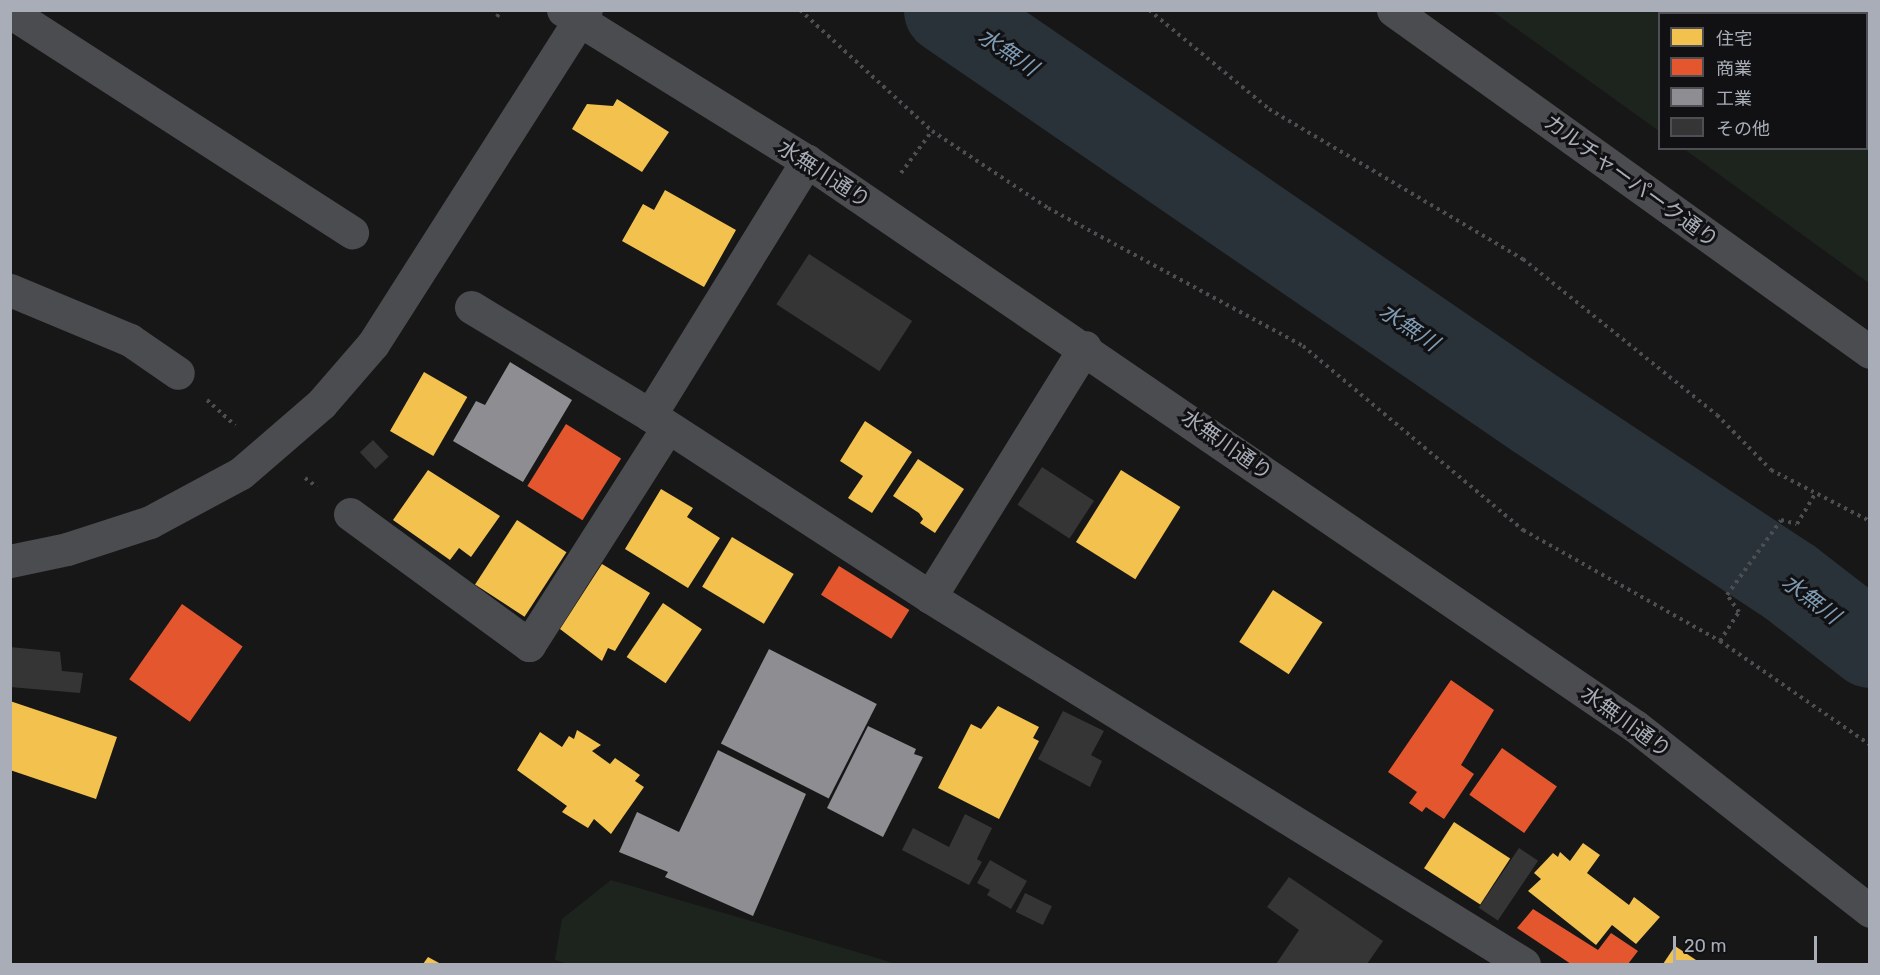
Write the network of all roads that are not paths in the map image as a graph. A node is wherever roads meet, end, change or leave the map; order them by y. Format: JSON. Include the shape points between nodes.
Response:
{"nodes":[{"id":1,"x":1393,"y":10,"type":"edge"},
{"id":2,"x":10,"y":12,"type":"edge"},
{"id":3,"x":576,"y":14,"type":"edge"},
{"id":4,"x":807,"y":161,"type":"junction"},
{"id":5,"x":352,"y":232,"type":"dead end"},
{"id":6,"x":10,"y":290,"type":"edge"},
{"id":7,"x":471,"y":307,"type":"dead end"},
{"id":8,"x":1085,"y":347,"type":"junction"},
{"id":9,"x":1869,"y":352,"type":"edge"},
{"id":10,"x":178,"y":373,"type":"dead end"},
{"id":11,"x":658,"y":421,"type":"junction"},
{"id":12,"x":351,"y":514,"type":"dead end"},
{"id":13,"x":10,"y":561,"type":"edge"},
{"id":14,"x":930,"y":597,"type":"junction"},
{"id":15,"x":1869,"y":911,"type":"edge"},
{"id":16,"x":1524,"y":964,"type":"edge"}],
"edges":[{"from":1,"to":9,"type":"street","name":"カルチャーパーク通り"},
{"from":2,"to":5,"type":"street"},
{"from":3,"to":4,"type":"street","name":"水無川通り"},
{"from":3,"to":13,"type":"street","via":[[373,344],[321,404],[241,473],[150,522],[67,549]]},
{"from":4,"to":8,"type":"street","name":"水無川通り"},
{"from":4,"to":11,"type":"street"},
{"from":6,"to":10,"type":"street","via":[[130,340]]},
{"from":7,"to":11,"type":"street"},
{"from":8,"to":14,"type":"street"},
{"from":8,"to":15,"type":"street","name":"水無川通り","via":[[1635,726]]},
{"from":11,"to":12,"type":"street","via":[[529,645]]},
{"from":11,"to":14,"type":"street"},
{"from":14,"to":16,"type":"street"}]}
